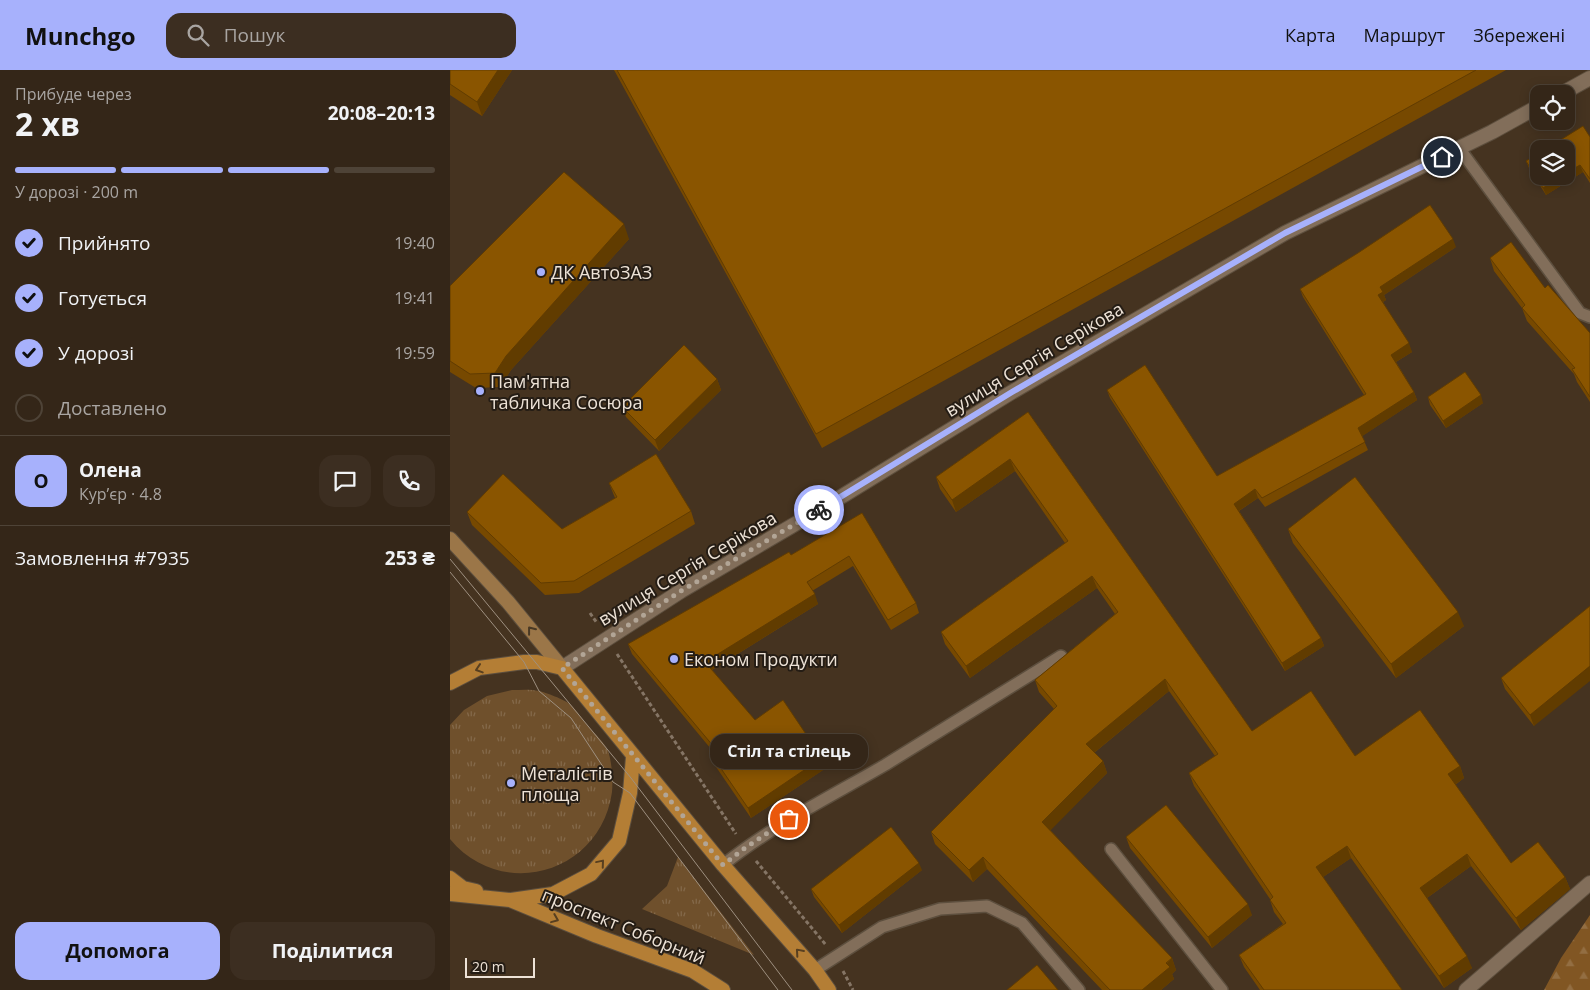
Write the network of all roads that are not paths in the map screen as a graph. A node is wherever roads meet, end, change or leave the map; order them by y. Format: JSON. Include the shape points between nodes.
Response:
{"nodes":[{"id":1,"x":1590,"y":78,"type":"edge"},
{"id":2,"x":1575,"y":86,"type":"edge"},
{"id":3,"x":1530,"y":111,"type":"edge"},
{"id":4,"x":1459,"y":148,"type":"junction"},
{"id":5,"x":1590,"y":317,"type":"edge"},
{"id":6,"x":450,"y":539,"type":"edge"},
{"id":7,"x":1060,"y":656,"type":"dead end"},
{"id":8,"x":562,"y":668,"type":"junction"},
{"id":9,"x":450,"y":683,"type":"edge"},
{"id":10,"x":633,"y":757,"type":"junction"},
{"id":11,"x":1111,"y":849,"type":"dead end"},
{"id":12,"x":723,"y":865,"type":"junction"},
{"id":13,"x":450,"y":878,"type":"edge"},
{"id":14,"x":1590,"y":883,"type":"edge"},
{"id":15,"x":450,"y":894,"type":"edge"},
{"id":16,"x":510,"y":900,"type":"junction"},
{"id":17,"x":814,"y":970,"type":"junction"},
{"id":18,"x":723,"y":990,"type":"edge"},
{"id":19,"x":830,"y":990,"type":"edge"},
{"id":20,"x":1079,"y":990,"type":"edge"},
{"id":21,"x":1222,"y":990,"type":"edge"},
{"id":22,"x":1466,"y":990,"type":"edge"}],
"edges":[{"from":1,"to":2,"type":"street"},
{"from":3,"to":4,"type":"street","name":"вулиця Сергія Серікова"},
{"from":4,"to":5,"type":"lane","via":[[1580,313]]},
{"from":4,"to":8,"type":"street","name":"вулиця Сергія Серікова","via":[[1285,233],[681,591]]},
{"from":8,"to":6,"type":"main road","one_way":true},
{"from":7,"to":12,"type":"lane","via":[[885,765],[773,828]]},
{"from":8,"to":9,"type":"main road","one_way":true,"via":[[537,662],[479,668]]},
{"from":8,"to":10,"type":"main road"},
{"from":10,"to":12,"type":"main road"},
{"from":16,"to":10,"type":"main road","one_way":true,"via":[[553,894],[591,874],[619,841],[630,793]]},
{"from":11,"to":21,"type":"lane"},
{"from":17,"to":12,"type":"main road","one_way":true},
{"from":13,"to":16,"type":"main road","via":[[462,888]]},
{"from":14,"to":22,"type":"street"},
{"from":15,"to":16,"type":"main road"},
{"from":16,"to":18,"type":"main road","name":"проспект Соборний","one_way":true,"via":[[693,971]]},
{"from":17,"to":19,"type":"main road"},
{"from":17,"to":20,"type":"lane","via":[[882,927],[940,909],[987,906],[1022,923]]}]}
